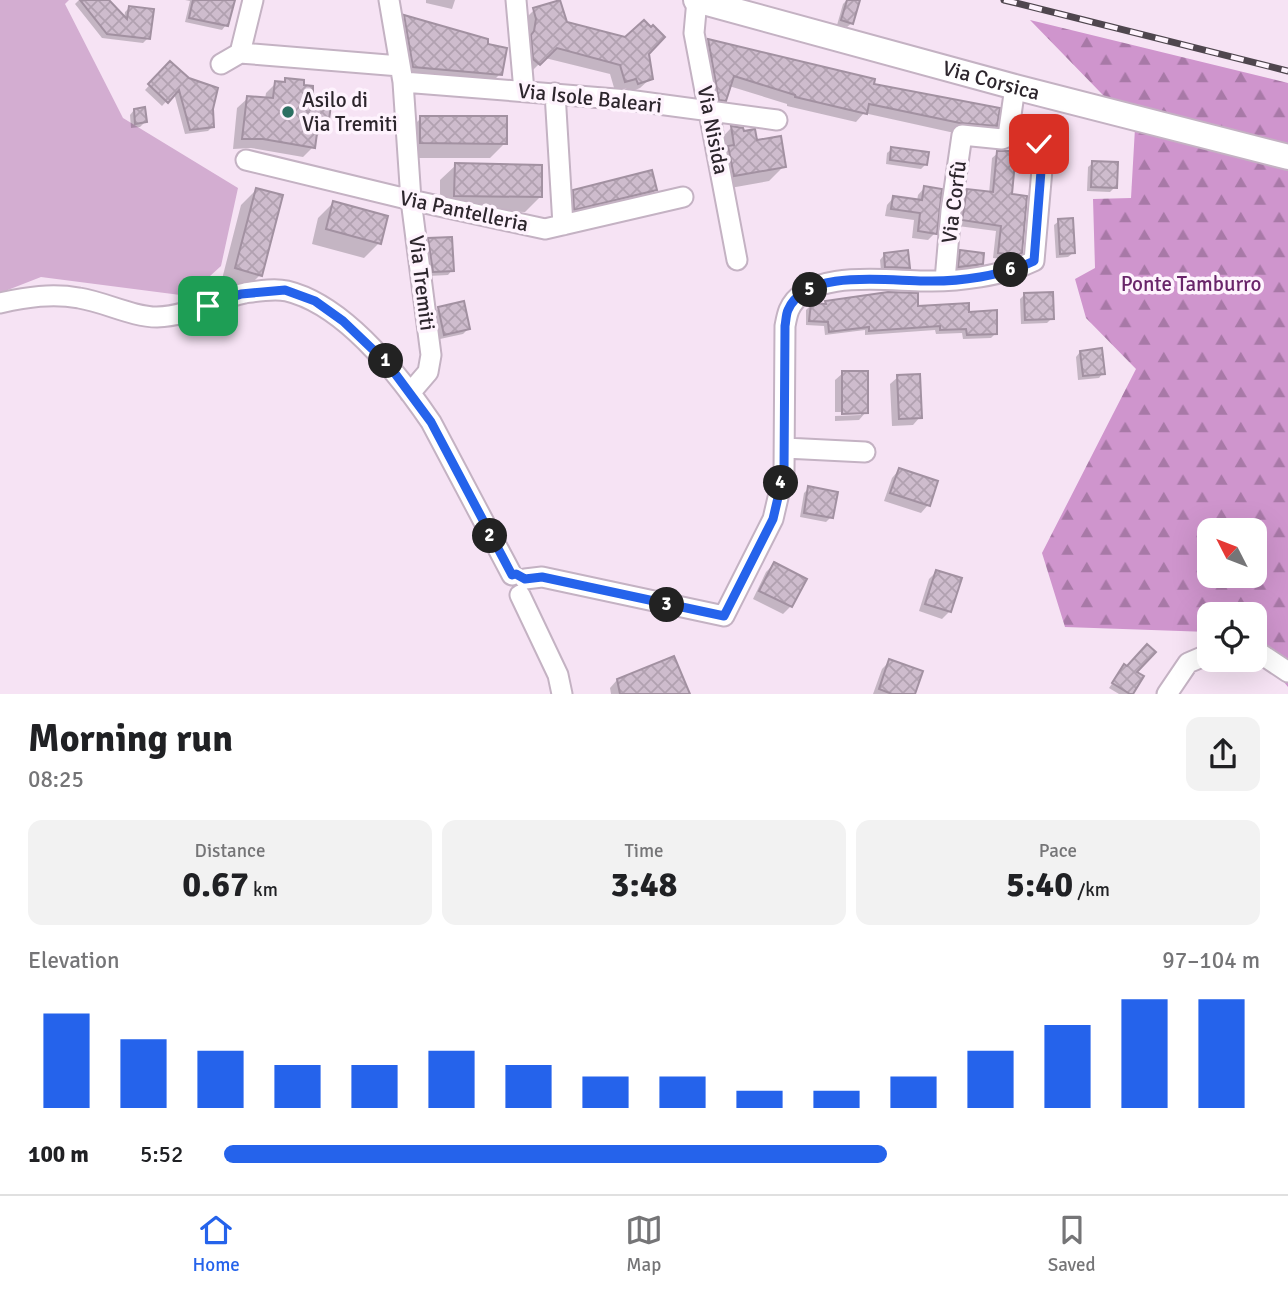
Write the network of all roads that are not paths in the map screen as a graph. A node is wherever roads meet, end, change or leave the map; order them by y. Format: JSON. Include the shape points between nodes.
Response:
{"nodes":[{"id":1,"x":253,"y":0,"type":"edge"},
{"id":2,"x":389,"y":0,"type":"edge"},
{"id":3,"x":516,"y":0,"type":"edge"},
{"id":4,"x":696,"y":0,"type":"edge"},
{"id":5,"x":240,"y":53,"type":"junction"},
{"id":6,"x":221,"y":64,"type":"dead end"},
{"id":7,"x":402,"y":74,"type":"junction"},
{"id":8,"x":1016,"y":88,"type":"junction"},
{"id":9,"x":524,"y":91,"type":"junction"},
{"id":10,"x":555,"y":93,"type":"junction"},
{"id":11,"x":710,"y":112,"type":"junction"},
{"id":12,"x":776,"y":120,"type":"dead end"},
{"id":13,"x":1014,"y":134,"type":"junction"},
{"id":14,"x":1288,"y":157,"type":"edge"},
{"id":15,"x":246,"y":160,"type":"dead end"},
{"id":16,"x":683,"y":197,"type":"dead end"},
{"id":17,"x":411,"y":200,"type":"junction"},
{"id":18,"x":563,"y":225,"type":"junction"},
{"id":19,"x":737,"y":260,"type":"dead end"},
{"id":20,"x":945,"y":280,"type":"junction"},
{"id":21,"x":0,"y":303,"type":"edge"},
{"id":22,"x":416,"y":400,"type":"junction"},
{"id":23,"x":785,"y":448,"type":"junction"},
{"id":24,"x":865,"y":452,"type":"dead end"},
{"id":25,"x":519,"y":583,"type":"junction"},
{"id":26,"x":1267,"y":658,"type":"edge"},
{"id":27,"x":1197,"y":659,"type":"edge"},
{"id":28,"x":1288,"y":672,"type":"edge"},
{"id":29,"x":562,"y":694,"type":"edge"},
{"id":30,"x":1167,"y":694,"type":"edge"}],
"edges":[{"from":1,"to":5,"type":"street"},
{"from":2,"to":7,"type":"street","name":"Via Tremiti"},
{"from":3,"to":9,"type":"street"},
{"from":4,"to":8,"type":"main road","name":"Via Corsica"},
{"from":4,"to":11,"type":"street","name":"Via Nisida","via":[[694,33]]},
{"from":5,"to":6,"type":"street"},
{"from":5,"to":7,"type":"street","name":"Via Isole Baleari"},
{"from":7,"to":9,"type":"street","name":"Via Isole Baleari"},
{"from":7,"to":17,"type":"street","name":"Via Tremiti"},
{"from":8,"to":13,"type":"street","via":[[1008,123]]},
{"from":8,"to":14,"type":"main road","name":"Via Corsica"},
{"from":9,"to":10,"type":"street","name":"Via Isole Baleari"},
{"from":10,"to":11,"type":"street","name":"Via Isole Baleari"},
{"from":10,"to":18,"type":"street"},
{"from":11,"to":12,"type":"street","name":"Via Isole Baleari"},
{"from":11,"to":19,"type":"street","name":"Via Nisida"},
{"from":13,"to":20,"type":"street","name":"Via Corfù","via":[[1002,139],[962,135]]},
{"from":13,"to":20,"type":"street","via":[[1033,139],[1041,150],[1034,261],[998,274]]},
{"from":15,"to":17,"type":"street","name":"Via Pantelleria"},
{"from":16,"to":18,"type":"street","name":"Via Pantelleria"},
{"from":17,"to":18,"type":"street","name":"Via Pantelleria","via":[[545,229]]},
{"from":17,"to":22,"type":"street","name":"Via Tremiti","via":[[431,355]]},
{"from":20,"to":23,"type":"street","via":[[868,278],[823,284],[801,294],[789,309],[785,326]]},
{"from":21,"to":22,"type":"street","via":[[39,295],[79,298],[153,317],[177,316],[241,294],[285,290],[315,301],[343,321],[388,364]]},
{"from":22,"to":25,"type":"street"},
{"from":23,"to":24,"type":"street"},
{"from":23,"to":25,"type":"street","via":[[773,519],[724,616],[542,577]]},
{"from":25,"to":29,"type":"street"},
{"from":26,"to":28,"type":"street"},
{"from":27,"to":30,"type":"street","via":[[1188,663]]}]}
